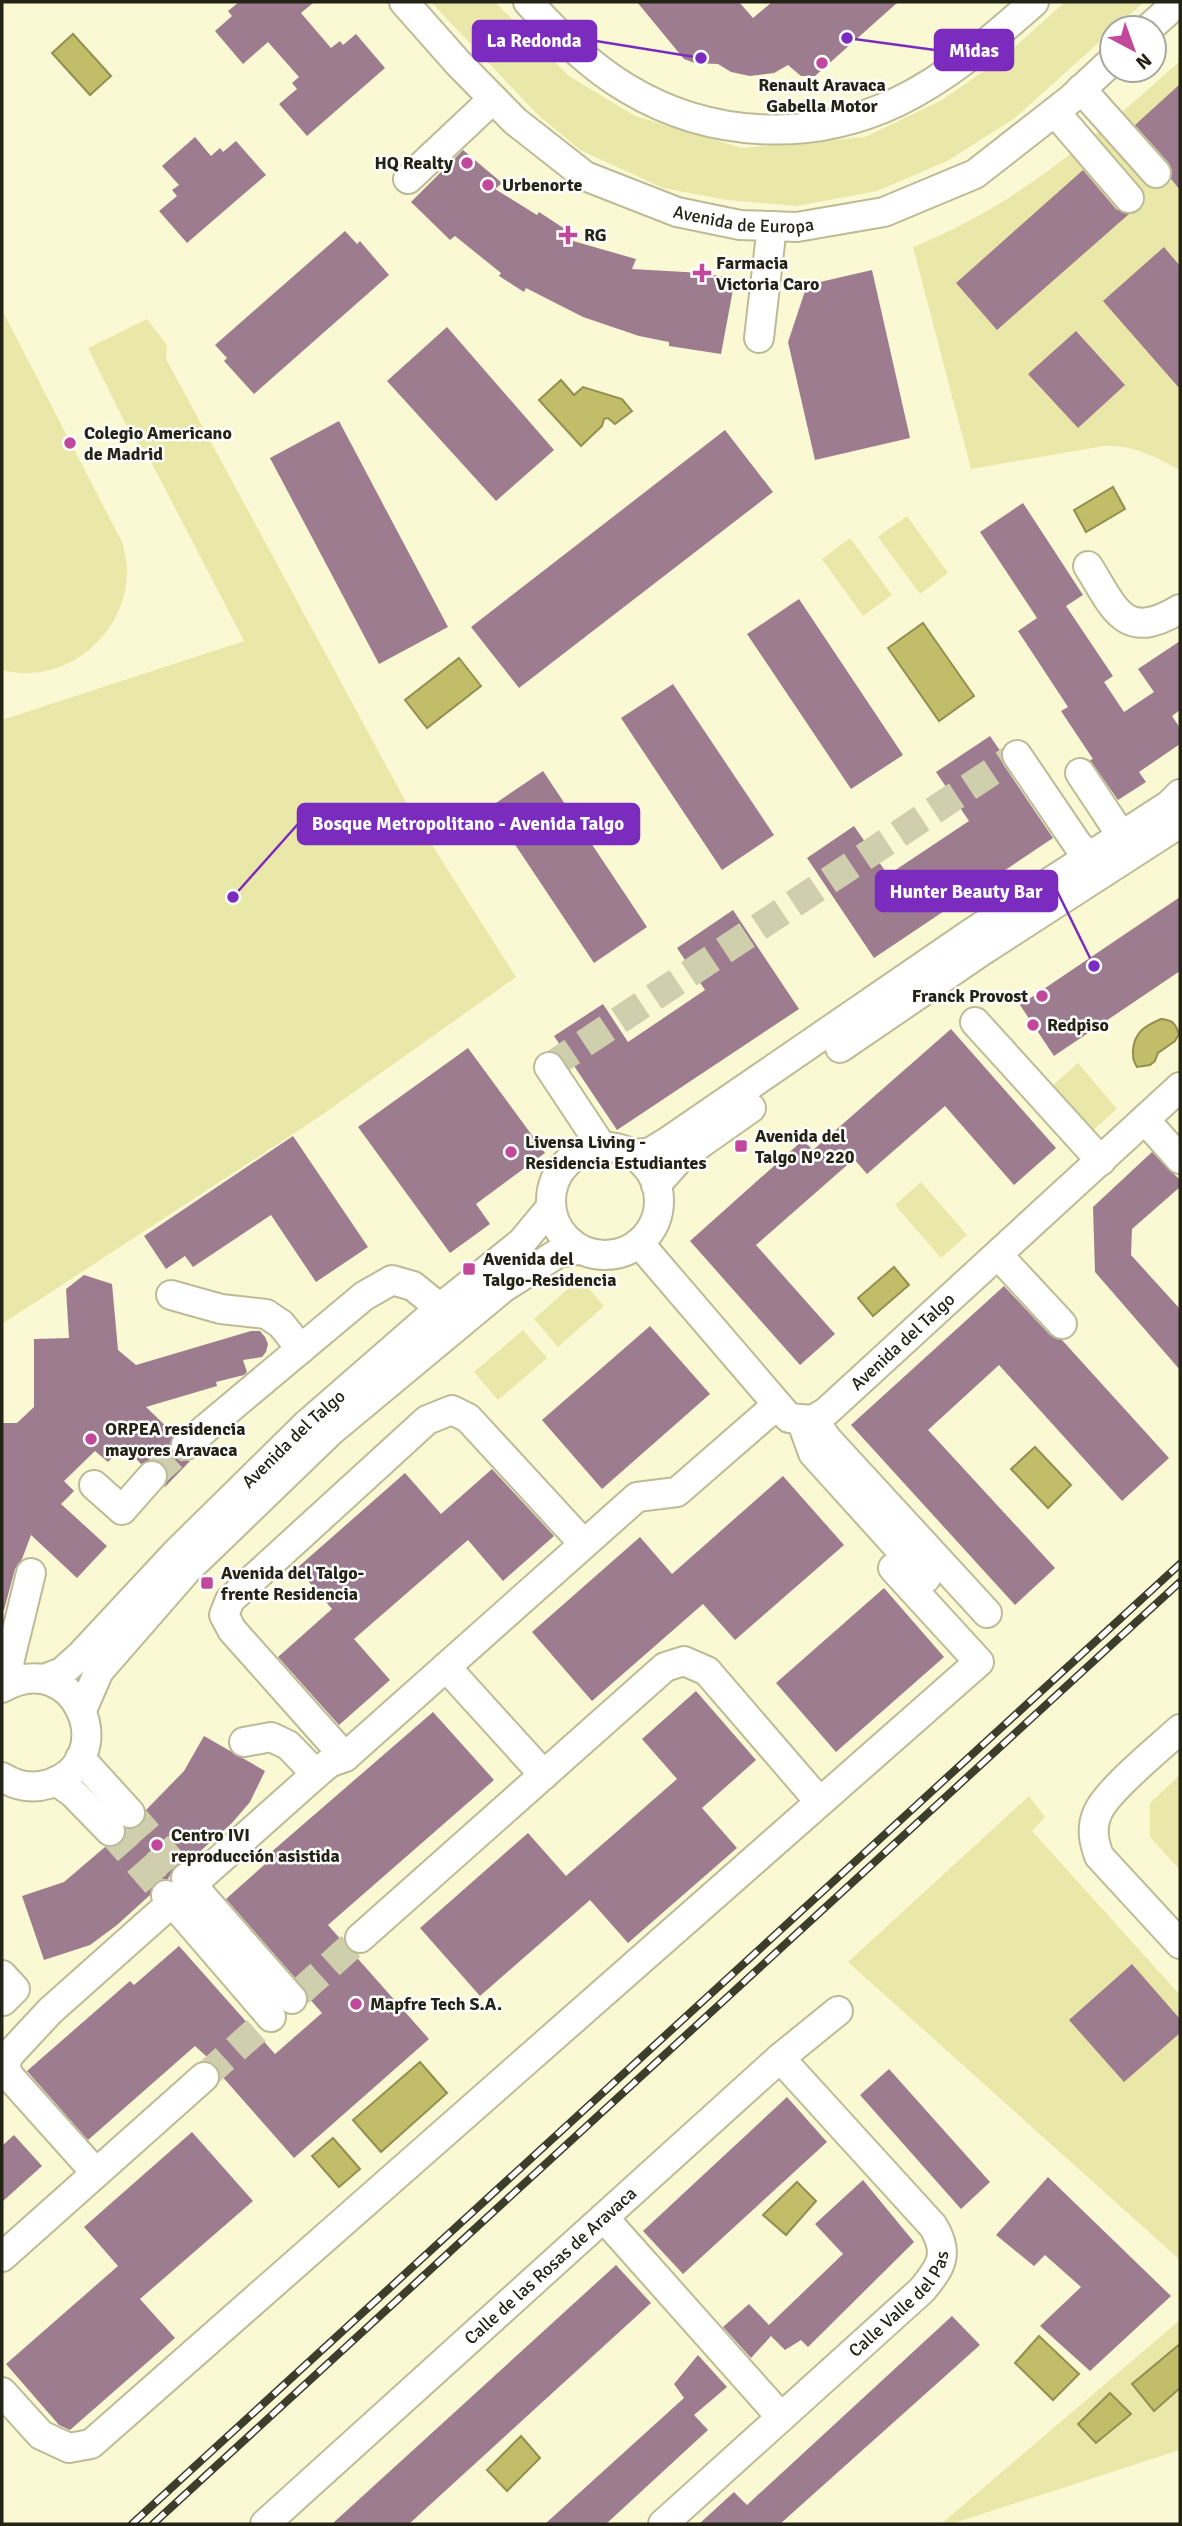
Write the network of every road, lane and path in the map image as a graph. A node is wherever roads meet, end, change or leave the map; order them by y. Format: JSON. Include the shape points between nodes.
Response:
{"nodes":[{"id":1,"x":404,"y":2,"type":"edge"},
{"id":2,"x":528,"y":2,"type":"edge"},
{"id":3,"x":1034,"y":2,"type":"edge"},
{"id":4,"x":1178,"y":2,"type":"edge"},
{"id":5,"x":1165,"y":14,"type":"edge"},
{"id":6,"x":1098,"y":74,"type":"edge"},
{"id":7,"x":1081,"y":89,"type":"junction"},
{"id":8,"x":493,"y":99,"type":"junction"},
{"id":9,"x":1055,"y":112,"type":"junction"},
{"id":10,"x":1156,"y":173,"type":"dead end"},
{"id":11,"x":408,"y":179,"type":"dead end"},
{"id":12,"x":1129,"y":198,"type":"dead end"},
{"id":13,"x":772,"y":226,"type":"junction"},
{"id":14,"x":759,"y":338,"type":"dead end"},
{"id":15,"x":1088,"y":566,"type":"dead end"},
{"id":16,"x":1180,"y":609,"type":"edge"},
{"id":17,"x":1017,"y":755,"type":"dead end"},
{"id":18,"x":1080,"y":773,"type":"dead end"},
{"id":19,"x":1180,"y":794,"type":"edge"},
{"id":20,"x":1180,"y":823,"type":"edge"},
{"id":21,"x":1121,"y":835,"type":"junction"},
{"id":22,"x":1090,"y":856,"type":"junction"},
{"id":23,"x":975,"y":1022,"type":"dead end"},
{"id":24,"x":549,"y":1067,"type":"dead end"},
{"id":25,"x":1180,"y":1087,"type":"edge"},
{"id":26,"x":1149,"y":1116,"type":"junction"},
{"id":27,"x":1180,"y":1140,"type":"edge"},
{"id":28,"x":602,"y":1147,"type":"junction"},
{"id":29,"x":632,"y":1154,"type":"junction"},
{"id":30,"x":1101,"y":1161,"type":"junction"},
{"id":31,"x":1180,"y":1166,"type":"edge"},
{"id":32,"x":656,"y":1185,"type":"junction"},
{"id":33,"x":551,"y":1207,"type":"junction"},
{"id":34,"x":639,"y":1243,"type":"junction"},
{"id":35,"x":579,"y":1250,"type":"junction"},
{"id":36,"x":998,"y":1255,"type":"junction"},
{"id":37,"x":171,"y":1295,"type":"dead end"},
{"id":38,"x":440,"y":1308,"type":"junction"},
{"id":39,"x":1062,"y":1324,"type":"dead end"},
{"id":40,"x":301,"y":1349,"type":"junction"},
{"id":41,"x":777,"y":1405,"type":"junction"},
{"id":42,"x":813,"y":1417,"type":"junction"},
{"id":43,"x":186,"y":1445,"type":"tunnel mouth"},
{"id":44,"x":152,"y":1476,"type":"tunnel mouth"},
{"id":45,"x":891,"y":1484,"type":"dead end"},
{"id":46,"x":94,"y":1485,"type":"dead end"},
{"id":47,"x":584,"y":1544,"type":"junction"},
{"id":48,"x":893,"y":1568,"type":"dead end"},
{"id":49,"x":31,"y":1573,"type":"dead end"},
{"id":50,"x":987,"y":1613,"type":"dead end"},
{"id":51,"x":995,"y":1654,"type":"dead end"},
{"id":52,"x":446,"y":1667,"type":"junction"},
{"id":53,"x":44,"y":1679,"type":"junction"},
{"id":54,"x":8,"y":1685,"type":"edge"},
{"id":55,"x":82,"y":1710,"type":"junction"},
{"id":56,"x":1180,"y":1729,"type":"edge"},
{"id":57,"x":244,"y":1742,"type":"dead end"},
{"id":58,"x":345,"y":1757,"type":"junction"},
{"id":59,"x":80,"y":1758,"type":"junction"},
{"id":60,"x":316,"y":1774,"type":"junction"},
{"id":61,"x":544,"y":1775,"type":"junction"},
{"id":62,"x":56,"y":1781,"type":"junction"},
{"id":63,"x":9,"y":1787,"type":"edge"},
{"id":64,"x":819,"y":1801,"type":"junction"},
{"id":65,"x":179,"y":1890,"type":"junction"},
{"id":66,"x":360,"y":1938,"type":"tunnel mouth"},
{"id":67,"x":1180,"y":1944,"type":"edge"},
{"id":68,"x":280,"y":2010,"type":"dead end"},
{"id":69,"x":838,"y":2011,"type":"dead end"},
{"id":70,"x":780,"y":2059,"type":"junction"},
{"id":71,"x":204,"y":2077,"type":"tunnel mouth"},
{"id":72,"x":96,"y":2173,"type":"junction"},
{"id":73,"x":604,"y":2218,"type":"junction"},
{"id":74,"x":2,"y":2257,"type":"edge"},
{"id":75,"x":2,"y":2392,"type":"edge"},
{"id":76,"x":781,"y":2417,"type":"junction"},
{"id":77,"x":280,"y":2520,"type":"edge"},
{"id":78,"x":663,"y":2524,"type":"edge"}],
"edges":[{"from":1,"to":8,"type":"street","name":"Avenida de Europa"},
{"from":2,"to":3,"type":"street","via":[[576,51],[628,89],[661,106],[728,126],[781,130],[822,127],[898,102],[968,58]]},
{"from":4,"to":5,"type":"street"},
{"from":6,"to":7,"type":"street","name":"Avenida de Europa"},
{"from":7,"to":9,"type":"street","name":"Avenida de Europa"},
{"from":7,"to":10,"type":"street"},
{"from":8,"to":11,"type":"street"},
{"from":8,"to":13,"type":"street","name":"Avenida de Europa","via":[[585,176],[677,212],[740,225]]},
{"from":9,"to":12,"type":"street"},
{"from":9,"to":13,"type":"street","name":"Avenida de Europa","via":[[975,174],[884,212],[797,227]]},
{"from":13,"to":14,"type":"street"},
{"from":15,"to":16,"type":"street","via":[[1123,619],[1142,625]]},
{"from":17,"to":22,"type":"street"},
{"from":18,"to":21,"type":"street"},
{"from":19,"to":21,"type":"street"},
{"from":20,"to":32,"type":"street","via":[[735,1119],[680,1158]]},
{"from":21,"to":22,"type":"street"},
{"from":22,"to":29,"type":"street","via":[[667,1142],[649,1153]]},
{"from":23,"to":30,"type":"street"},
{"from":24,"to":28,"type":"street"},
{"from":25,"to":26,"type":"street","name":"Avenida del Talgo"},
{"from":26,"to":27,"type":"street"},
{"from":26,"to":30,"type":"street","name":"Avenida del Talgo"},
{"from":26,"to":31,"type":"street"},
{"from":28,"to":29,"type":"street"},
{"from":28,"to":33,"type":"street","via":[[587,1150],[563,1167],[551,1192]]},
{"from":29,"to":32,"type":"street","via":[[643,1162]]},
{"from":30,"to":36,"type":"street","name":"Avenida del Talgo"},
{"from":32,"to":34,"type":"street","via":[[657,1217]]},
{"from":33,"to":35,"type":"street","via":[[555,1224]]},
{"from":33,"to":38,"type":"street","name":"Avenida del Talgo","via":[[522,1242]]},
{"from":34,"to":35,"type":"street","via":[[610,1255]]},
{"from":34,"to":41,"type":"street"},
{"from":35,"to":55,"type":"street","name":"Avenida del Talgo","via":[[558,1253],[503,1288],[331,1431],[187,1570],[99,1671]]},
{"from":36,"to":39,"type":"street"},
{"from":36,"to":42,"type":"street","name":"Avenida del Talgo"},
{"from":37,"to":40,"type":"street","via":[[221,1310],[266,1314],[281,1324]]},
{"from":38,"to":40,"type":"street","via":[[413,1286],[392,1280],[364,1296]]},
{"from":38,"to":53,"type":"street","name":"Avenida del Talgo","via":[[307,1424],[80,1656],[62,1672]]},
{"from":40,"to":43,"type":"street"},
{"from":41,"to":42,"type":"street","via":[[789,1418]]},
{"from":41,"to":47,"type":"street","via":[[677,1492],[637,1497]]},
{"from":42,"to":45,"type":"street"},
{"from":42,"to":50,"type":"street","via":[[828,1440]]},
{"from":42,"to":51,"type":"street","via":[[813,1453]]},
{"from":44,"to":46,"type":"street","via":[[122,1510]]},
{"from":47,"to":52,"type":"street"},
{"from":47,"to":58,"type":"street","via":[[468,1418],[452,1410],[427,1420],[230,1600],[224,1615],[232,1630]]},
{"from":48,"to":64,"type":"street","via":[[979,1662]]},
{"from":49,"to":54,"type":"street"},
{"from":52,"to":58,"type":"street"},
{"from":52,"to":61,"type":"street"},
{"from":53,"to":54,"type":"street"},
{"from":53,"to":55,"type":"street","via":[[60,1685]]},
{"from":55,"to":59,"type":"street","via":[[87,1726]]},
{"from":56,"to":67,"type":"street","via":[[1101,1804],[1093,1829],[1099,1856]]},
{"from":57,"to":60,"type":"street","via":[[271,1737],[288,1745]]},
{"from":58,"to":60,"type":"street"},
{"from":59,"to":62,"type":"street"},
{"from":59,"to":62,"type":"street","via":[[120,1822]]},
{"from":60,"to":65,"type":"street"},
{"from":61,"to":64,"type":"street","via":[[665,1667],[684,1661],[707,1671]]},
{"from":61,"to":66,"type":"street"},
{"from":62,"to":63,"type":"street"},
{"from":64,"to":75,"type":"street","via":[[91,2444],[69,2448],[41,2435]]},
{"from":65,"to":68,"type":"street"},
{"from":65,"to":72,"type":"street","via":[[50,2011],[9,2054],[4,2066]]},
{"from":69,"to":70,"type":"street","name":"Calle de las Rosas de Aravaca"},
{"from":70,"to":73,"type":"street","name":"Calle de las Rosas de Aravaca"},
{"from":70,"to":76,"type":"street","name":"Calle Valle del Pas","via":[[933,2226],[943,2253],[937,2272],[922,2290]]},
{"from":71,"to":72,"type":"street"},
{"from":72,"to":74,"type":"street"},
{"from":73,"to":76,"type":"street"},
{"from":73,"to":77,"type":"street","name":"Calle de las Rosas de Aravaca"},
{"from":76,"to":78,"type":"street","name":"Calle Valle del Pas"}]}
